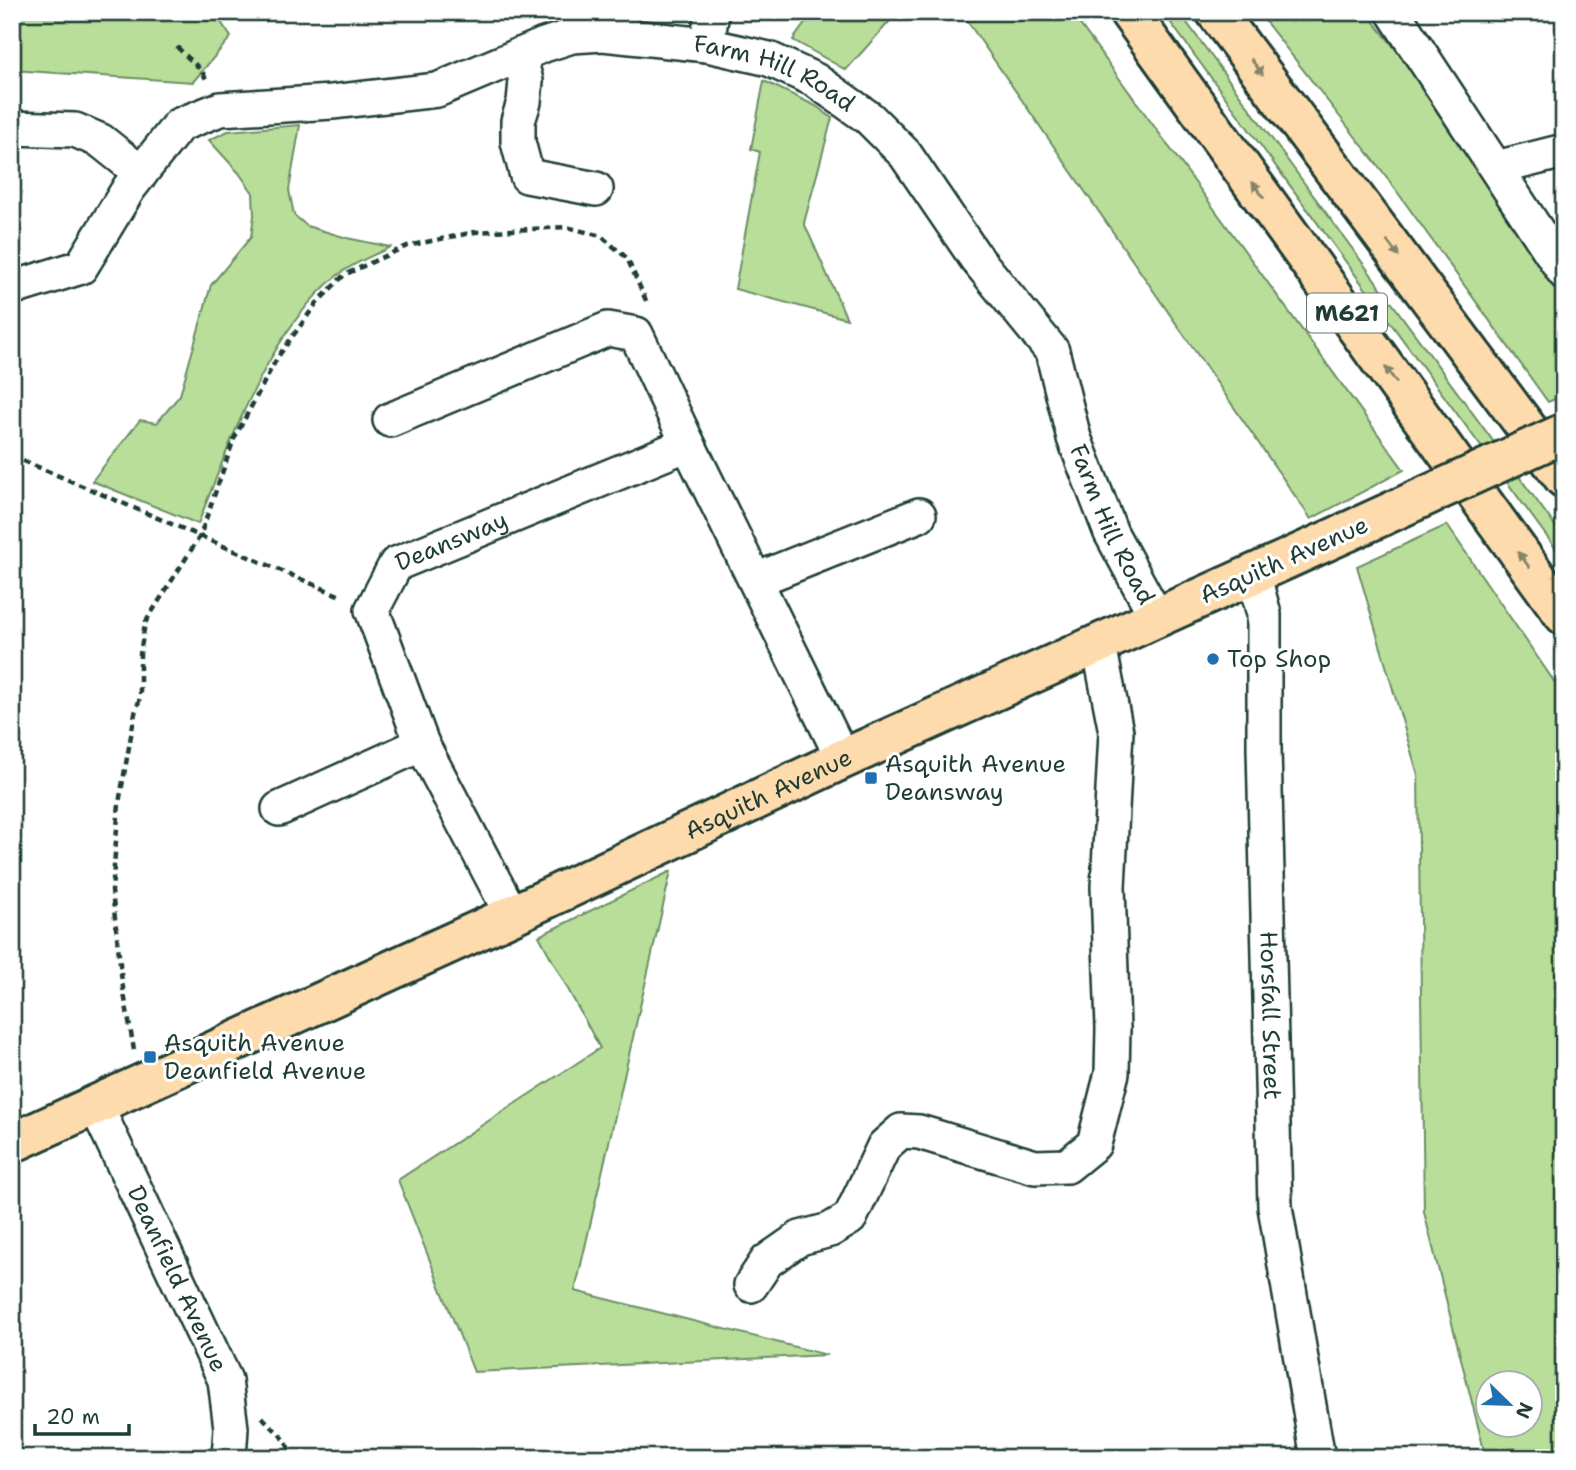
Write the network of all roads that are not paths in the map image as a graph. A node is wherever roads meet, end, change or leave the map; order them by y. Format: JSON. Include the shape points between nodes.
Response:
{"nodes":[{"id":1,"x":712,"y":12,"type":"edge"},
{"id":2,"x":1129,"y":12,"type":"edge"},
{"id":3,"x":1216,"y":12,"type":"edge"},
{"id":4,"x":1394,"y":12,"type":"edge"},
{"id":5,"x":707,"y":45,"type":"junction"},
{"id":6,"x":519,"y":55,"type":"junction"},
{"id":7,"x":12,"y":128,"type":"edge"},
{"id":8,"x":1564,"y":150,"type":"edge"},
{"id":9,"x":1496,"y":169,"type":"junction"},
{"id":10,"x":141,"y":173,"type":"junction"},
{"id":11,"x":596,"y":189,"type":"dead end"},
{"id":12,"x":1564,"y":272,"type":"edge"},
{"id":13,"x":12,"y":284,"type":"edge"},
{"id":14,"x":390,"y":420,"type":"dead end"},
{"id":15,"x":1564,"y":433,"type":"edge"},
{"id":16,"x":688,"y":444,"type":"junction"},
{"id":17,"x":1564,"y":478,"type":"edge"},
{"id":18,"x":919,"y":515,"type":"dead end"},
{"id":19,"x":1253,"y":573,"type":"junction"},
{"id":20,"x":756,"y":580,"type":"junction"},
{"id":21,"x":1564,"y":615,"type":"edge"},
{"id":22,"x":1157,"y":618,"type":"junction"},
{"id":23,"x":1099,"y":645,"type":"junction"},
{"id":24,"x":422,"y":744,"type":"junction"},
{"id":25,"x":843,"y":759,"type":"junction"},
{"id":26,"x":279,"y":809,"type":"dead end"},
{"id":27,"x":512,"y":915,"type":"junction"},
{"id":28,"x":96,"y":1106,"type":"junction"},
{"id":29,"x":12,"y":1143,"type":"edge"},
{"id":30,"x":751,"y":1286,"type":"dead end"},
{"id":31,"x":229,"y":1458,"type":"edge"},
{"id":32,"x":1318,"y":1458,"type":"edge"}],
"edges":[{"from":1,"to":5,"type":"street"},
{"from":21,"to":2,"type":"main road","number":"M621","one_way":true},
{"from":3,"to":17,"type":"main road","number":"M621","one_way":true},
{"from":4,"to":9,"type":"street"},
{"from":5,"to":6,"type":"street","name":"Farm Hill Road","via":[[572,36]]},
{"from":5,"to":22,"type":"street","name":"Farm Hill Road","via":[[769,59],[815,80],[869,118],[905,154],[976,258],[1052,351],[1074,438],[1111,533]]},
{"from":6,"to":10,"type":"street","name":"Farm Hill Road","via":[[437,90],[220,108],[180,125]]},
{"from":6,"to":11,"type":"street","via":[[526,81],[518,142],[527,176]]},
{"from":7,"to":10,"type":"street","via":[[75,130],[101,141]]},
{"from":8,"to":9,"type":"street"},
{"from":9,"to":12,"type":"street"},
{"from":10,"to":13,"type":"street","name":"Farm Hill Road","via":[[81,267],[23,285]]},
{"from":14,"to":16,"type":"street","via":[[608,329],[644,325]]},
{"from":15,"to":19,"type":"main road","name":"Asquith Avenue","bridge":true},
{"from":16,"to":20,"type":"street"},
{"from":16,"to":24,"type":"street","name":"Deansway","via":[[396,564],[372,610]]},
{"from":18,"to":20,"type":"street"},
{"from":19,"to":22,"type":"main road","name":"Asquith Avenue"},
{"from":19,"to":32,"type":"street","name":"Horsfall Street","via":[[1264,614],[1275,1207]]},
{"from":20,"to":25,"type":"street"},
{"from":22,"to":23,"type":"main road","name":"Asquith Avenue"},
{"from":23,"to":25,"type":"main road","name":"Asquith Avenue"},
{"from":23,"to":30,"type":"street","via":[[1115,732],[1108,887],[1113,1028],[1112,1073],[1094,1144],[1067,1166],[1035,1167],[919,1132],[901,1131],[884,1146],[850,1218],[830,1230],[800,1238],[767,1261]]},
{"from":24,"to":26,"type":"street"},
{"from":24,"to":27,"type":"street"},
{"from":25,"to":27,"type":"main road","name":"Asquith Avenue"},
{"from":27,"to":28,"type":"main road","name":"Asquith Avenue"},
{"from":28,"to":29,"type":"main road","name":"Asquith Avenue"},
{"from":28,"to":31,"type":"street","name":"Deanfield Avenue","via":[[225,1380],[231,1428]]}]}
